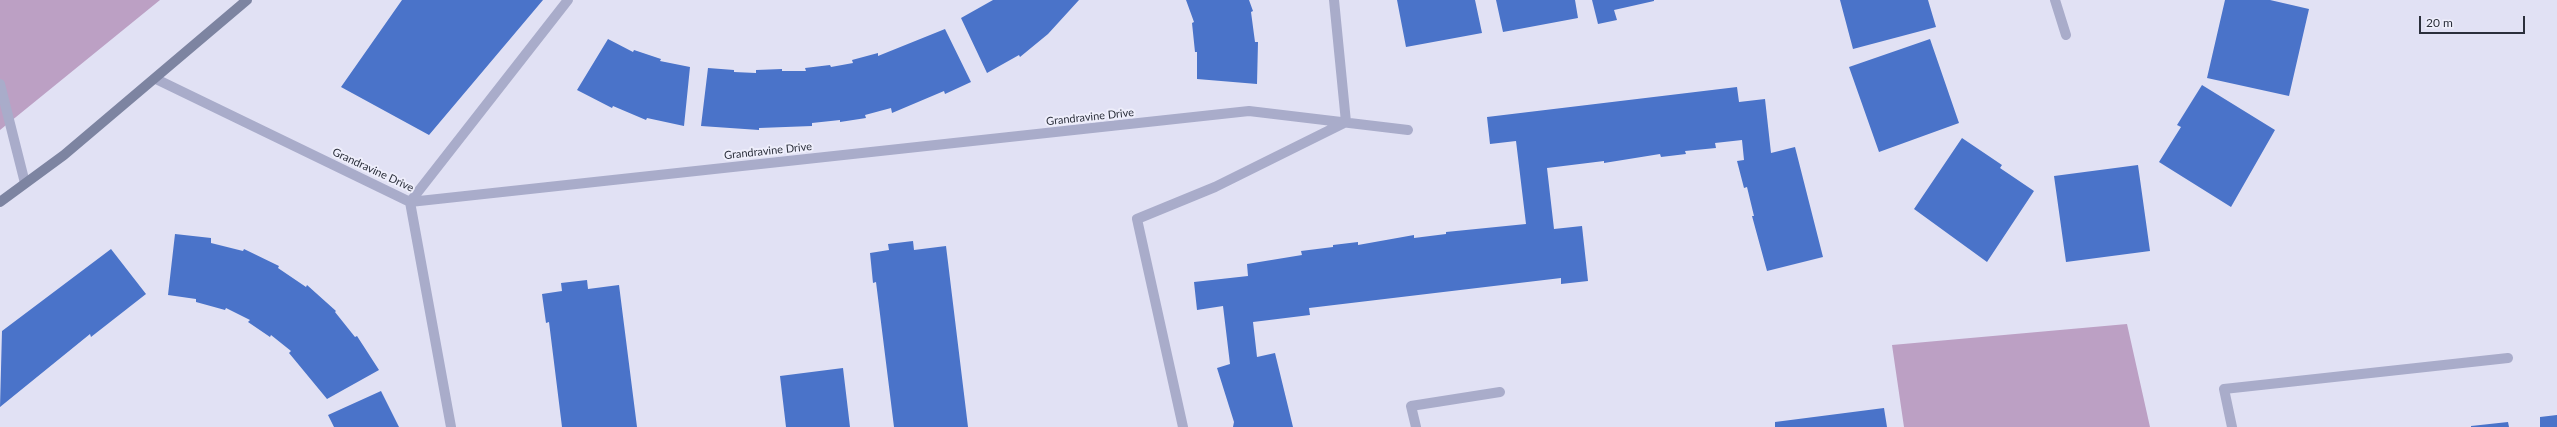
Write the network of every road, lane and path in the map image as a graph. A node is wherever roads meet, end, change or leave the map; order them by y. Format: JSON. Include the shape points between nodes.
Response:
{"nodes":[{"id":1,"x":247,"y":0,"type":"edge"},
{"id":2,"x":568,"y":0,"type":"edge"},
{"id":3,"x":1334,"y":0,"type":"edge"},
{"id":4,"x":2055,"y":0,"type":"edge"},
{"id":5,"x":2066,"y":35,"type":"dead end"},
{"id":6,"x":156,"y":79,"type":"junction"},
{"id":7,"x":0,"y":84,"type":"edge"},
{"id":8,"x":1346,"y":122,"type":"junction"},
{"id":9,"x":1408,"y":130,"type":"dead end"},
{"id":10,"x":26,"y":183,"type":"junction"},
{"id":11,"x":0,"y":202,"type":"edge"},
{"id":12,"x":410,"y":202,"type":"junction"},
{"id":13,"x":2508,"y":358,"type":"dead end"},
{"id":14,"x":1500,"y":392,"type":"dead end"},
{"id":15,"x":451,"y":427,"type":"edge"},
{"id":16,"x":1183,"y":427,"type":"edge"},
{"id":17,"x":1416,"y":427,"type":"edge"},
{"id":18,"x":2232,"y":427,"type":"edge"}],
"edges":[{"from":1,"to":6,"type":"street"},
{"from":2,"to":12,"type":"street"},
{"from":3,"to":8,"type":"street"},
{"from":4,"to":5,"type":"street"},
{"from":6,"to":10,"type":"street"},
{"from":6,"to":12,"type":"street","name":"Grandravine Drive"},
{"from":7,"to":10,"type":"street"},
{"from":8,"to":9,"type":"street","name":"Grandravine Drive"},
{"from":8,"to":12,"type":"street","name":"Grandravine Drive","via":[[1249,111]]},
{"from":8,"to":16,"type":"street","via":[[1215,187],[1137,219]]},
{"from":10,"to":11,"type":"street"},
{"from":12,"to":15,"type":"street"},
{"from":13,"to":18,"type":"street","via":[[2224,389]]},
{"from":14,"to":17,"type":"street","via":[[1411,406]]}]}
